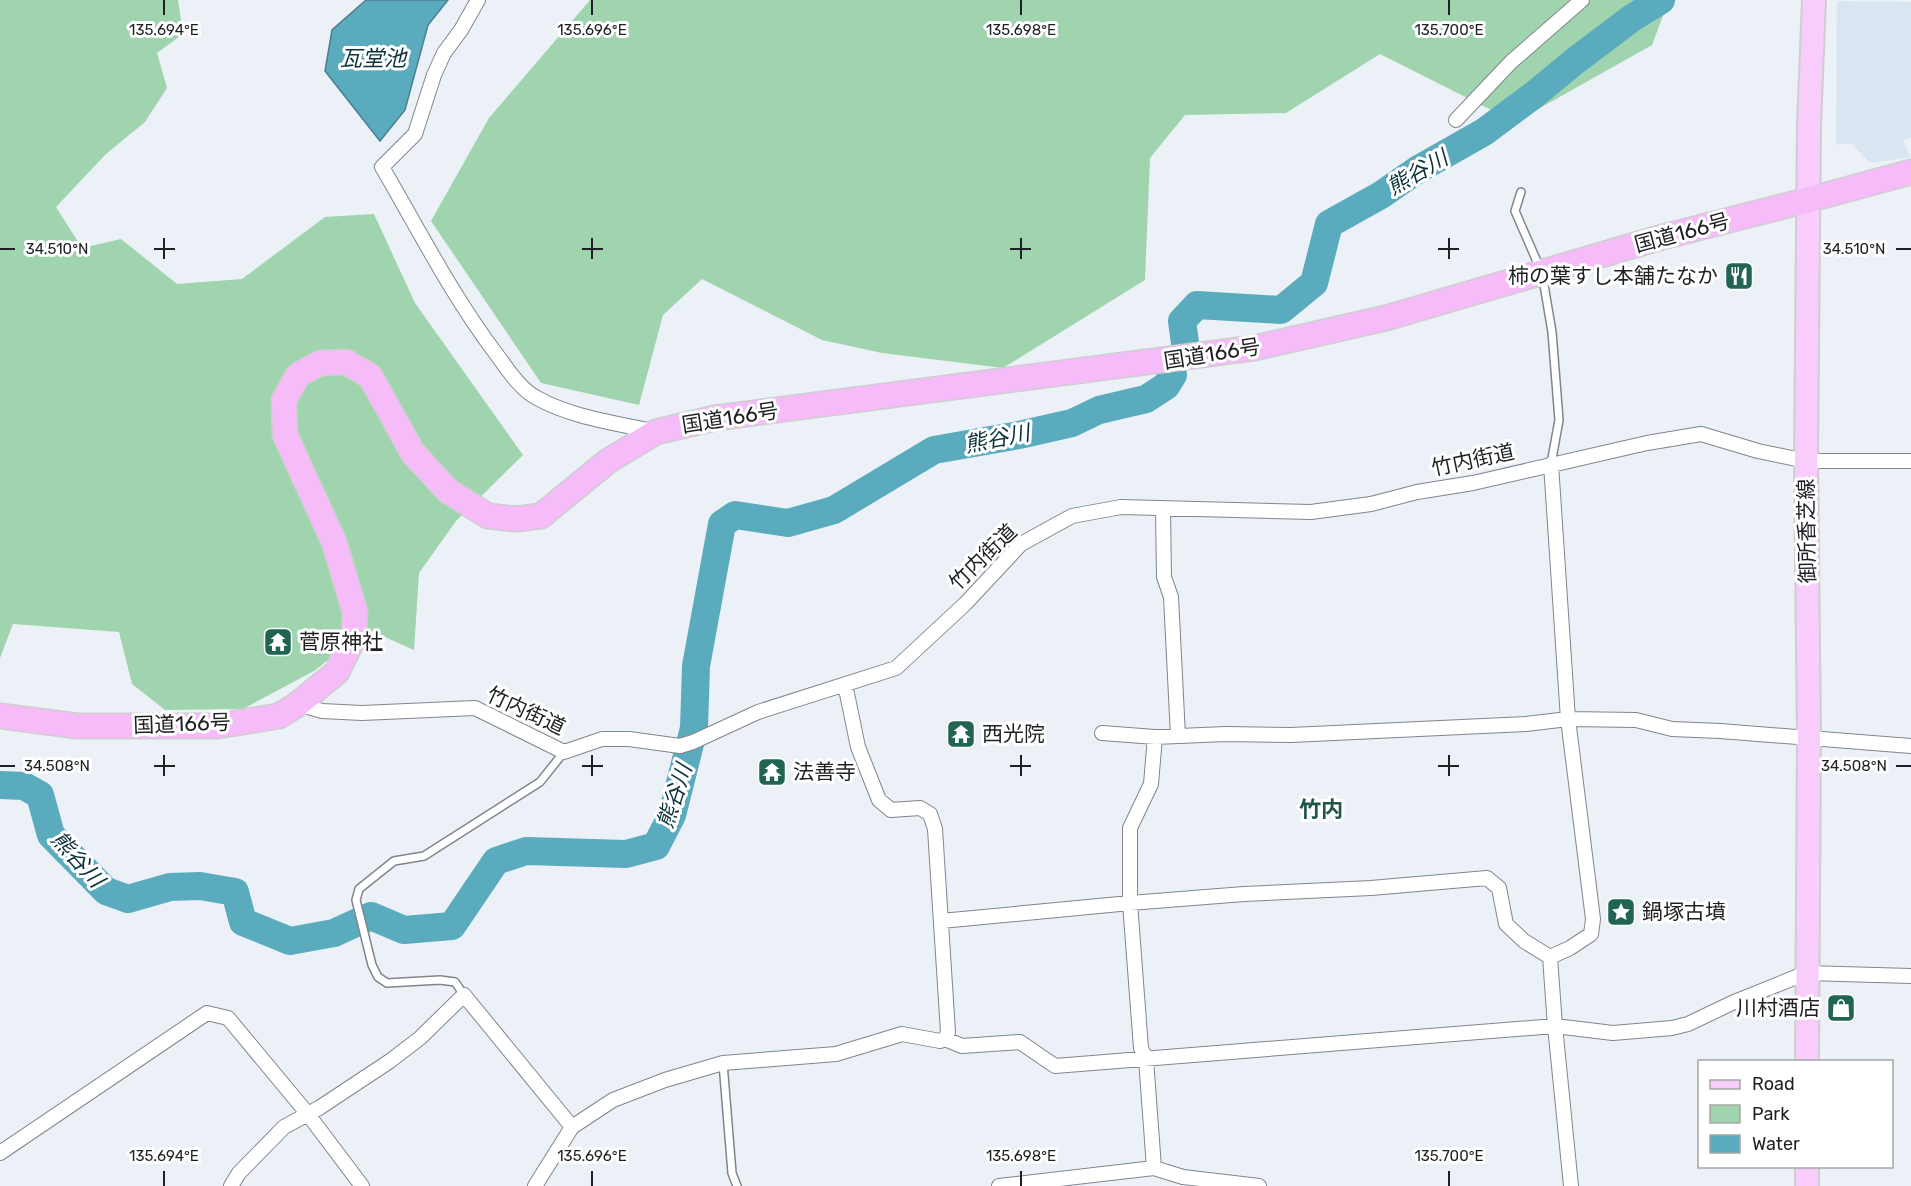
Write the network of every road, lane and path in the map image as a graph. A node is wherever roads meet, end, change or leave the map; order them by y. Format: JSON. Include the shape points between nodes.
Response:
{"nodes":[{"id":1,"x":478,"y":0,"type":"edge"},
{"id":2,"x":1582,"y":0,"type":"edge"},
{"id":3,"x":1814,"y":0,"type":"edge"},
{"id":4,"x":1456,"y":120,"type":"dead end"},
{"id":5,"x":1911,"y":171,"type":"edge"},
{"id":6,"x":1521,"y":192,"type":"dead end"},
{"id":7,"x":1808,"y":200,"type":"junction"},
{"id":8,"x":1542,"y":273,"type":"junction"},
{"id":9,"x":656,"y":432,"type":"junction"},
{"id":10,"x":1806,"y":461,"type":"junction"},
{"id":11,"x":1911,"y":461,"type":"edge"},
{"id":12,"x":1551,"y":464,"type":"junction"},
{"id":13,"x":1163,"y":510,"type":"junction"},
{"id":14,"x":845,"y":684,"type":"junction"},
{"id":15,"x":298,"y":704,"type":"junction"},
{"id":16,"x":0,"y":716,"type":"edge"},
{"id":17,"x":1568,"y":719,"type":"junction"},
{"id":18,"x":1102,"y":733,"type":"dead end"},
{"id":19,"x":1178,"y":736,"type":"junction"},
{"id":20,"x":1155,"y":738,"type":"junction"},
{"id":21,"x":1809,"y":738,"type":"junction"},
{"id":22,"x":1911,"y":746,"type":"edge"},
{"id":23,"x":564,"y":752,"type":"junction"},
{"id":24,"x":1130,"y":903,"type":"junction"},
{"id":25,"x":941,"y":921,"type":"junction"},
{"id":26,"x":1550,"y":957,"type":"junction"},
{"id":27,"x":1806,"y":973,"type":"junction"},
{"id":28,"x":1911,"y":976,"type":"edge"},
{"id":29,"x":464,"y":995,"type":"junction"},
{"id":30,"x":1554,"y":1026,"type":"junction"},
{"id":31,"x":945,"y":1039,"type":"junction"},
{"id":32,"x":1146,"y":1059,"type":"junction"},
{"id":33,"x":1807,"y":1060,"type":"edge"},
{"id":34,"x":723,"y":1063,"type":"junction"},
{"id":35,"x":307,"y":1113,"type":"junction"},
{"id":36,"x":572,"y":1127,"type":"junction"},
{"id":37,"x":0,"y":1153,"type":"edge"},
{"id":38,"x":1154,"y":1168,"type":"junction"},
{"id":39,"x":1807,"y":1168,"type":"edge"},
{"id":40,"x":1183,"y":1181,"type":"edge"},
{"id":41,"x":231,"y":1186,"type":"edge"},
{"id":42,"x":362,"y":1186,"type":"edge"},
{"id":43,"x":535,"y":1186,"type":"edge"},
{"id":44,"x":737,"y":1186,"type":"edge"},
{"id":45,"x":999,"y":1186,"type":"edge"},
{"id":46,"x":1259,"y":1186,"type":"edge"},
{"id":47,"x":1570,"y":1186,"type":"edge"},
{"id":48,"x":1807,"y":1186,"type":"edge"}],
"edges":[{"from":1,"to":9,"type":"street","via":[[444,52],[415,134],[381,167],[481,335],[513,377],[535,397],[564,411]]},
{"from":2,"to":4,"type":"street","via":[[1511,62]]},
{"from":3,"to":7,"type":"main road","name":"御所香芝線"},
{"from":5,"to":7,"type":"highway","name":"国道166号"},
{"from":6,"to":8,"type":"lane","via":[[1515,211]]},
{"from":7,"to":8,"type":"highway","name":"国道166号"},
{"from":7,"to":10,"type":"main road","name":"御所香芝線"},
{"from":8,"to":9,"type":"highway","name":"国道166号","via":[[1386,318],[1254,348],[727,417]]},
{"from":8,"to":12,"type":"lane","via":[[1552,332],[1559,420]]},
{"from":9,"to":15,"type":"highway","name":"国道166号","via":[[608,461],[541,516],[488,516],[448,491],[413,453],[369,376],[346,362],[320,363],[298,375],[284,400],[285,435],[334,542],[355,612],[354,637],[337,672]]},
{"from":10,"to":11,"type":"street","name":"竹内街道"},
{"from":10,"to":12,"type":"street","name":"竹内街道","via":[[1701,434]]},
{"from":10,"to":21,"type":"main road","name":"御所香芝線"},
{"from":12,"to":13,"type":"street","name":"竹内街道","via":[[1371,504],[1311,512]]},
{"from":12,"to":17,"type":"street"},
{"from":13,"to":14,"type":"street","name":"竹内街道","via":[[1121,507],[1062,521],[1021,544],[965,604],[896,668]]},
{"from":13,"to":19,"type":"street","via":[[1164,577],[1171,597]]},
{"from":14,"to":23,"type":"street","name":"竹内街道","via":[[758,712],[686,744],[602,739]]},
{"from":14,"to":25,"type":"street","via":[[858,747],[879,800],[891,810],[920,808],[930,814],[935,829]]},
{"from":15,"to":16,"type":"highway","name":"国道166号","via":[[279,716],[217,726],[77,726]]},
{"from":15,"to":23,"type":"street","name":"竹内街道","via":[[322,711],[362,713],[475,708]]},
{"from":17,"to":19,"type":"street","via":[[1373,732]]},
{"from":17,"to":21,"type":"street","via":[[1636,720],[1672,729]]},
{"from":17,"to":26,"type":"street","via":[[1593,919],[1591,934]]},
{"from":18,"to":20,"type":"street"},
{"from":19,"to":20,"type":"street"},
{"from":20,"to":24,"type":"street","via":[[1151,784],[1130,828]]},
{"from":21,"to":22,"type":"street"},
{"from":21,"to":27,"type":"main road","name":"御所香芝線"},
{"from":23,"to":29,"type":"lane","via":[[540,782],[424,856],[394,861],[359,889],[357,908],[378,977],[387,983],[455,982]]},
{"from":24,"to":25,"type":"street"},
{"from":24,"to":26,"type":"street","via":[[1487,878],[1499,888],[1506,924]]},
{"from":24,"to":32,"type":"street","via":[[1141,1048]]},
{"from":25,"to":31,"type":"street","via":[[948,1032]]},
{"from":26,"to":30,"type":"street"},
{"from":27,"to":28,"type":"street"},
{"from":27,"to":30,"type":"street","via":[[1672,1028],[1612,1033]]},
{"from":27,"to":33,"type":"main road","name":"御所香芝線"},
{"from":29,"to":35,"type":"street","via":[[390,1061]]},
{"from":29,"to":36,"type":"street"},
{"from":30,"to":32,"type":"street"},
{"from":30,"to":47,"type":"street"},
{"from":31,"to":32,"type":"street","via":[[962,1046],[1020,1042],[1055,1066]]},
{"from":31,"to":34,"type":"street","via":[[902,1034],[836,1054]]},
{"from":32,"to":38,"type":"street"},
{"from":34,"to":36,"type":"street","via":[[613,1100]]},
{"from":34,"to":44,"type":"lane","via":[[732,1173]]},
{"from":35,"to":37,"type":"street","via":[[228,1018],[207,1013]]},
{"from":35,"to":41,"type":"street","via":[[284,1126]]},
{"from":35,"to":42,"type":"street"},
{"from":36,"to":43,"type":"street"},
{"from":38,"to":40,"type":"street"},
{"from":38,"to":45,"type":"street"},
{"from":39,"to":48,"type":"main road"},
{"from":40,"to":46,"type":"street"}]}
